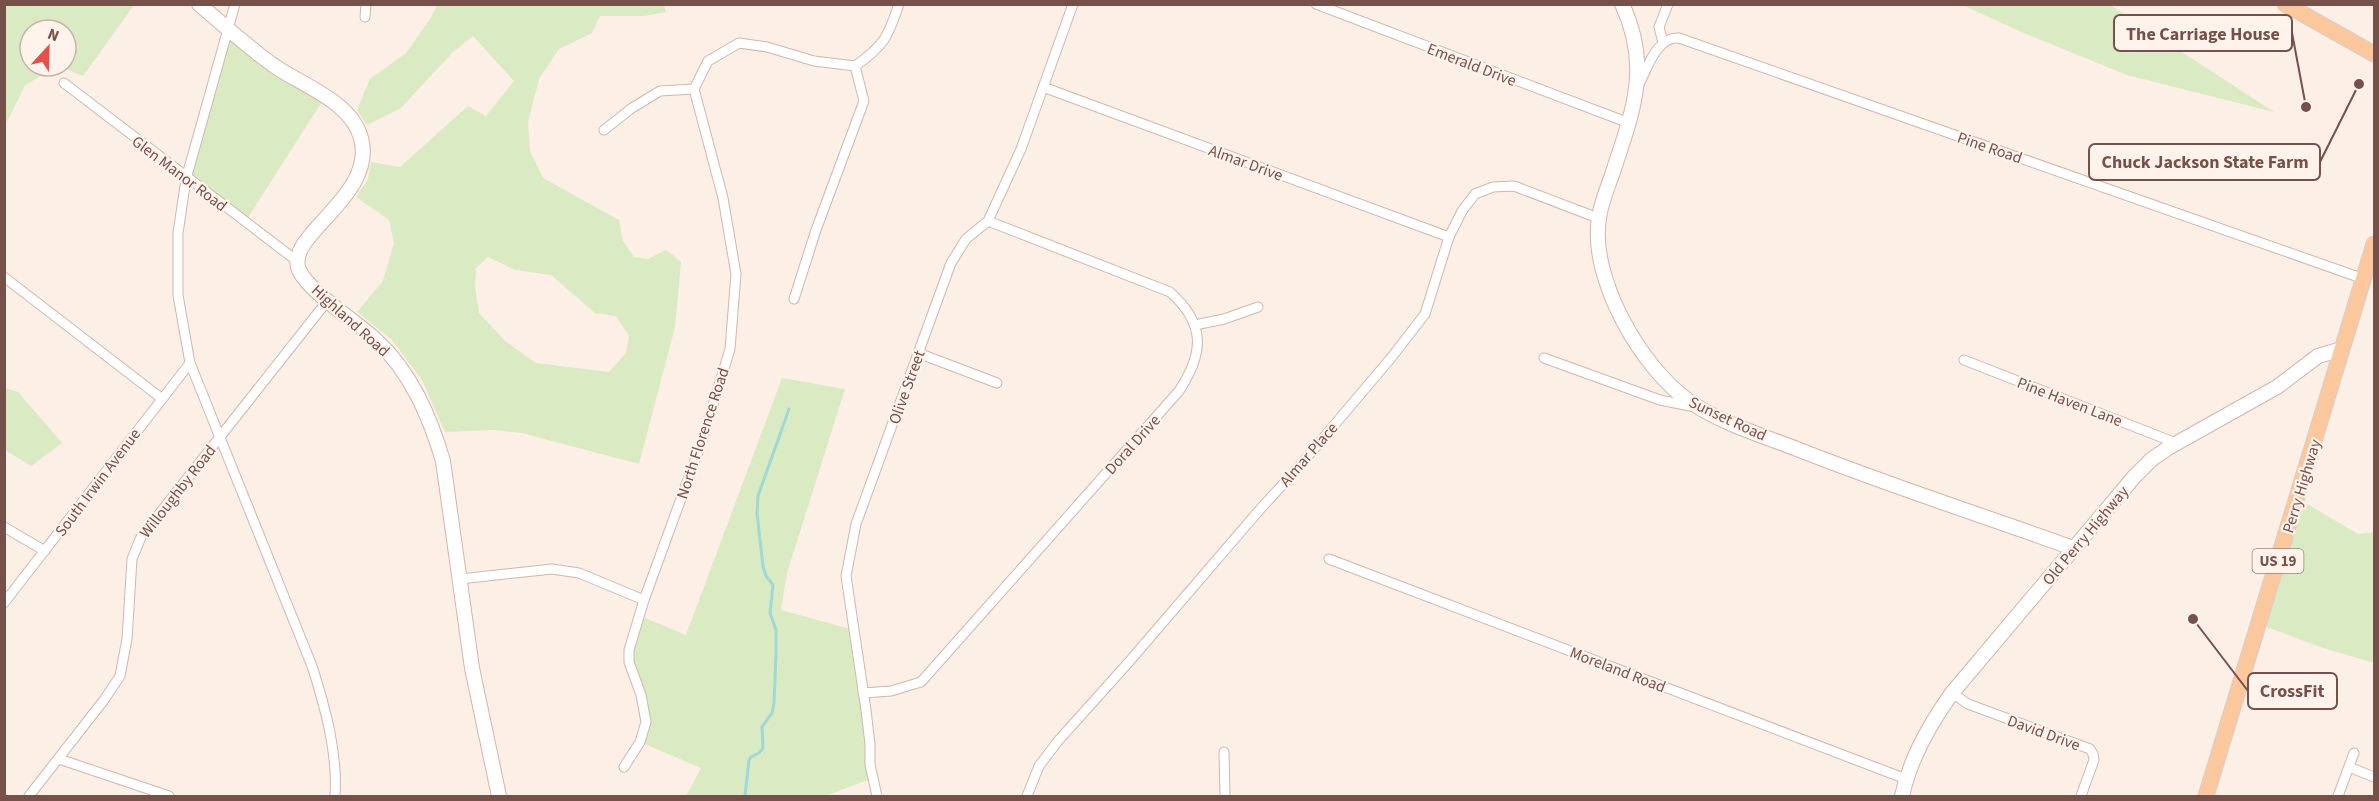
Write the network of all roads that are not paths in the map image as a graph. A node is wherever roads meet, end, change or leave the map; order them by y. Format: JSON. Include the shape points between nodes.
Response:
{"nodes":[{"id":1,"x":199,"y":4,"type":"edge"},
{"id":2,"x":235,"y":4,"type":"edge"},
{"id":3,"x":366,"y":4,"type":"edge"},
{"id":4,"x":899,"y":4,"type":"edge"},
{"id":5,"x":1073,"y":4,"type":"edge"},
{"id":6,"x":1316,"y":4,"type":"edge"},
{"id":7,"x":1622,"y":4,"type":"edge"},
{"id":8,"x":1668,"y":4,"type":"edge"},
{"id":9,"x":2285,"y":4,"type":"edge"},
{"id":10,"x":365,"y":17,"type":"dead end"},
{"id":11,"x":228,"y":28,"type":"junction"},
{"id":12,"x":1663,"y":43,"type":"junction"},
{"id":13,"x":2374,"y":54,"type":"edge"},
{"id":14,"x":855,"y":66,"type":"junction"},
{"id":15,"x":64,"y":83,"type":"dead end"},
{"id":16,"x":1638,"y":86,"type":"junction"},
{"id":17,"x":1043,"y":87,"type":"junction"},
{"id":18,"x":694,"y":89,"type":"junction"},
{"id":19,"x":1629,"y":123,"type":"junction"},
{"id":20,"x":604,"y":130,"type":"dead end"},
{"id":21,"x":186,"y":178,"type":"junction"},
{"id":22,"x":1599,"y":218,"type":"junction"},
{"id":23,"x":988,"y":221,"type":"junction"},
{"id":24,"x":1449,"y":237,"type":"junction"},
{"id":25,"x":2374,"y":244,"type":"edge"},
{"id":26,"x":297,"y":261,"type":"junction"},
{"id":27,"x":4,"y":277,"type":"edge"},
{"id":28,"x":2364,"y":279,"type":"junction"},
{"id":29,"x":794,"y":299,"type":"dead end"},
{"id":30,"x":328,"y":300,"type":"junction"},
{"id":31,"x":1258,"y":307,"type":"dead end"},
{"id":32,"x":1195,"y":325,"type":"junction"},
{"id":33,"x":2343,"y":349,"type":"junction"},
{"id":34,"x":918,"y":353,"type":"junction"},
{"id":35,"x":1544,"y":358,"type":"dead end"},
{"id":36,"x":1964,"y":360,"type":"dead end"},
{"id":37,"x":190,"y":363,"type":"junction"},
{"id":38,"x":997,"y":383,"type":"dead end"},
{"id":39,"x":161,"y":398,"type":"junction"},
{"id":40,"x":1701,"y":408,"type":"junction"},
{"id":41,"x":219,"y":437,"type":"junction"},
{"id":42,"x":2176,"y":443,"type":"junction"},
{"id":43,"x":4,"y":528,"type":"edge"},
{"id":44,"x":2073,"y":548,"type":"junction"},
{"id":45,"x":45,"y":551,"type":"junction"},
{"id":46,"x":1329,"y":559,"type":"dead end"},
{"id":47,"x":460,"y":579,"type":"junction"},
{"id":48,"x":644,"y":600,"type":"junction"},
{"id":49,"x":4,"y":603,"type":"edge"},
{"id":50,"x":863,"y":693,"type":"junction"},
{"id":51,"x":1952,"y":693,"type":"junction"},
{"id":52,"x":1224,"y":752,"type":"dead end"},
{"id":53,"x":2354,"y":753,"type":"dead end"},
{"id":54,"x":59,"y":759,"type":"junction"},
{"id":55,"x":624,"y":767,"type":"dead end"},
{"id":56,"x":2349,"y":767,"type":"junction"},
{"id":57,"x":2374,"y":777,"type":"edge"},
{"id":58,"x":1906,"y":779,"type":"junction"},
{"id":59,"x":29,"y":796,"type":"edge"},
{"id":60,"x":169,"y":796,"type":"edge"},
{"id":61,"x":335,"y":796,"type":"edge"},
{"id":62,"x":499,"y":796,"type":"edge"},
{"id":63,"x":877,"y":796,"type":"edge"},
{"id":64,"x":1027,"y":796,"type":"edge"},
{"id":65,"x":1225,"y":796,"type":"edge"},
{"id":66,"x":1902,"y":796,"type":"edge"},
{"id":67,"x":2081,"y":796,"type":"edge"},
{"id":68,"x":2206,"y":796,"type":"edge"},
{"id":69,"x":2338,"y":796,"type":"edge"}],
"edges":[{"from":1,"to":11,"type":"street"},
{"from":2,"to":11,"type":"street"},
{"from":3,"to":10,"type":"street"},
{"from":4,"to":14,"type":"street","via":[[889,33],[876,51]]},
{"from":5,"to":17,"type":"street","name":"Olive Street"},
{"from":6,"to":19,"type":"street","name":"Emerald Drive"},
{"from":7,"to":16,"type":"street","name":"Sunset Road","via":[[1636,52]]},
{"from":8,"to":12,"type":"street","via":[[1659,27]]},
{"from":9,"to":13,"type":"main road"},
{"from":11,"to":21,"type":"street"},
{"from":11,"to":26,"type":"street","via":[[273,65],[342,109],[361,137],[363,157],[356,182],[307,240]]},
{"from":12,"to":16,"type":"street"},
{"from":12,"to":28,"type":"street","name":"Pine Road","via":[[1673,38],[1685,40]]},
{"from":14,"to":18,"type":"street","via":[[814,61],[739,43],[708,61]]},
{"from":14,"to":29,"type":"street","via":[[864,101]]},
{"from":15,"to":21,"type":"street","name":"Glen Manor Road"},
{"from":16,"to":19,"type":"street","name":"Sunset Road"},
{"from":17,"to":23,"type":"street","name":"Olive Street","via":[[1022,149]]},
{"from":17,"to":24,"type":"street","name":"Almar Drive"},
{"from":18,"to":20,"type":"street","via":[[660,91]]},
{"from":18,"to":48,"type":"street","name":"North Florence Road","via":[[723,198],[736,274],[730,349],[702,441]]},
{"from":19,"to":22,"type":"street","name":"Sunset Road"},
{"from":21,"to":26,"type":"street","name":"Glen Manor Road"},
{"from":21,"to":37,"type":"street","via":[[176,264]]},
{"from":22,"to":24,"type":"street","name":"Almar Place","via":[[1514,186],[1492,187],[1475,194]]},
{"from":22,"to":40,"type":"street","name":"Sunset Road","via":[[1600,266],[1620,313],[1658,372],[1679,394]]},
{"from":23,"to":32,"type":"street","via":[[1170,292],[1186,306]]},
{"from":23,"to":34,"type":"street","name":"Olive Street","via":[[966,238],[951,263]]},
{"from":24,"to":64,"type":"street","name":"Almar Place","via":[[1425,314],[1297,469],[1058,741],[1039,766]]},
{"from":25,"to":28,"type":"main road","name":"Perry Highway","number":"US 19"},
{"from":26,"to":30,"type":"street","name":"Highland Road","via":[[304,278]]},
{"from":27,"to":39,"type":"street"},
{"from":28,"to":33,"type":"main road","name":"Perry Highway","number":"US 19"},
{"from":30,"to":41,"type":"street","name":"Willoughby Road"},
{"from":30,"to":47,"type":"street","name":"Highland Road","via":[[391,356],[430,421],[443,461]]},
{"from":31,"to":32,"type":"street"},
{"from":32,"to":50,"type":"street","name":"Doral Drive","via":[[1196,358],[1179,391],[921,682],[891,691]]},
{"from":33,"to":42,"type":"street","name":"Old Perry Highway","via":[[2318,357],[2277,387]]},
{"from":33,"to":68,"type":"main road","name":"Perry Highway","number":"US 19"},
{"from":34,"to":38,"type":"street"},
{"from":34,"to":50,"type":"street","name":"Olive Street","via":[[856,524],[846,576]]},
{"from":35,"to":40,"type":"street","via":[[1660,400]]},
{"from":36,"to":42,"type":"street","name":"Pine Haven Lane"},
{"from":37,"to":39,"type":"street","name":"South Irwin Avenue"},
{"from":37,"to":41,"type":"street"},
{"from":39,"to":45,"type":"street","name":"South Irwin Avenue"},
{"from":40,"to":44,"type":"street","name":"Sunset Road","via":[[1828,461]]},
{"from":41,"to":54,"type":"street","name":"Willoughby Road","via":[[135,548],[120,676]]},
{"from":41,"to":61,"type":"street","via":[[312,666],[333,756]]},
{"from":42,"to":44,"type":"street","name":"Old Perry Highway","via":[[2144,467]]},
{"from":43,"to":45,"type":"street"},
{"from":44,"to":51,"type":"street","name":"Old Perry Highway"},
{"from":45,"to":49,"type":"street","name":"South Irwin Avenue"},
{"from":46,"to":58,"type":"street","name":"Moreland Road"},
{"from":47,"to":48,"type":"street","via":[[552,569],[579,573]]},
{"from":47,"to":62,"type":"street","name":"Highland Road","via":[[472,668]]},
{"from":48,"to":55,"type":"street","name":"North Florence Road","via":[[629,662],[646,722],[640,742]]},
{"from":50,"to":63,"type":"street","name":"Olive Street"},
{"from":51,"to":58,"type":"street","name":"Old Perry Highway","via":[[1922,741]]},
{"from":51,"to":67,"type":"street","name":"David Drive","via":[[1968,704],[2090,749],[2094,760]]},
{"from":52,"to":65,"type":"street"},
{"from":53,"to":56,"type":"street"},
{"from":54,"to":59,"type":"street","name":"Willoughby Road"},
{"from":54,"to":60,"type":"street"},
{"from":56,"to":57,"type":"street"},
{"from":56,"to":69,"type":"street"},
{"from":58,"to":66,"type":"street","name":"Old Perry Highway"}]}
